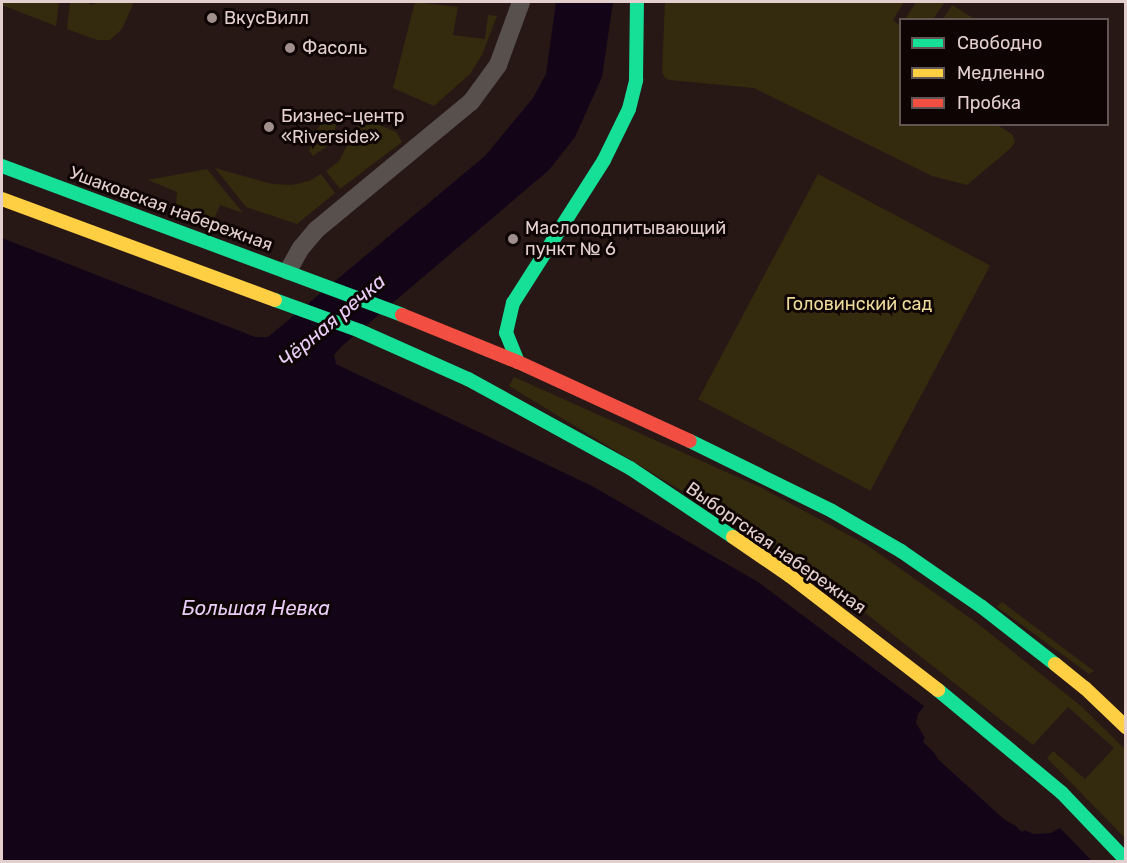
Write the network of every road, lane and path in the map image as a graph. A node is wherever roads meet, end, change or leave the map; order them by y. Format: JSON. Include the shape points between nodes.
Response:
{"nodes":[{"id":1,"x":521,"y":2,"type":"edge"},
{"id":2,"x":637,"y":2,"type":"edge"},
{"id":3,"x":2,"y":166,"type":"edge"},
{"id":4,"x":2,"y":199,"type":"edge"},
{"id":5,"x":288,"y":271,"type":"junction"},
{"id":6,"x":518,"y":362,"type":"junction"},
{"id":7,"x":1125,"y":727,"type":"edge"},
{"id":8,"x":1125,"y":860,"type":"edge"}],
"edges":[{"from":1,"to":5,"type":"street","via":[[498,64],[471,102],[316,230]]},
{"from":2,"to":6,"type":"main road","via":[[636,80],[628,109],[604,160],[513,303],[506,333]]},
{"from":3,"to":5,"type":"main road","name":"Ушаковская набережная"},
{"from":4,"to":8,"type":"main road","name":"Выборгская набережная","via":[[360,331],[468,379],[630,468],[790,576],[921,675],[1062,793]]},
{"from":5,"to":6,"type":"main road","name":"Ушаковская набережная"},
{"from":6,"to":7,"type":"main road","via":[[747,467],[901,551],[982,607],[1084,688]]}]}
